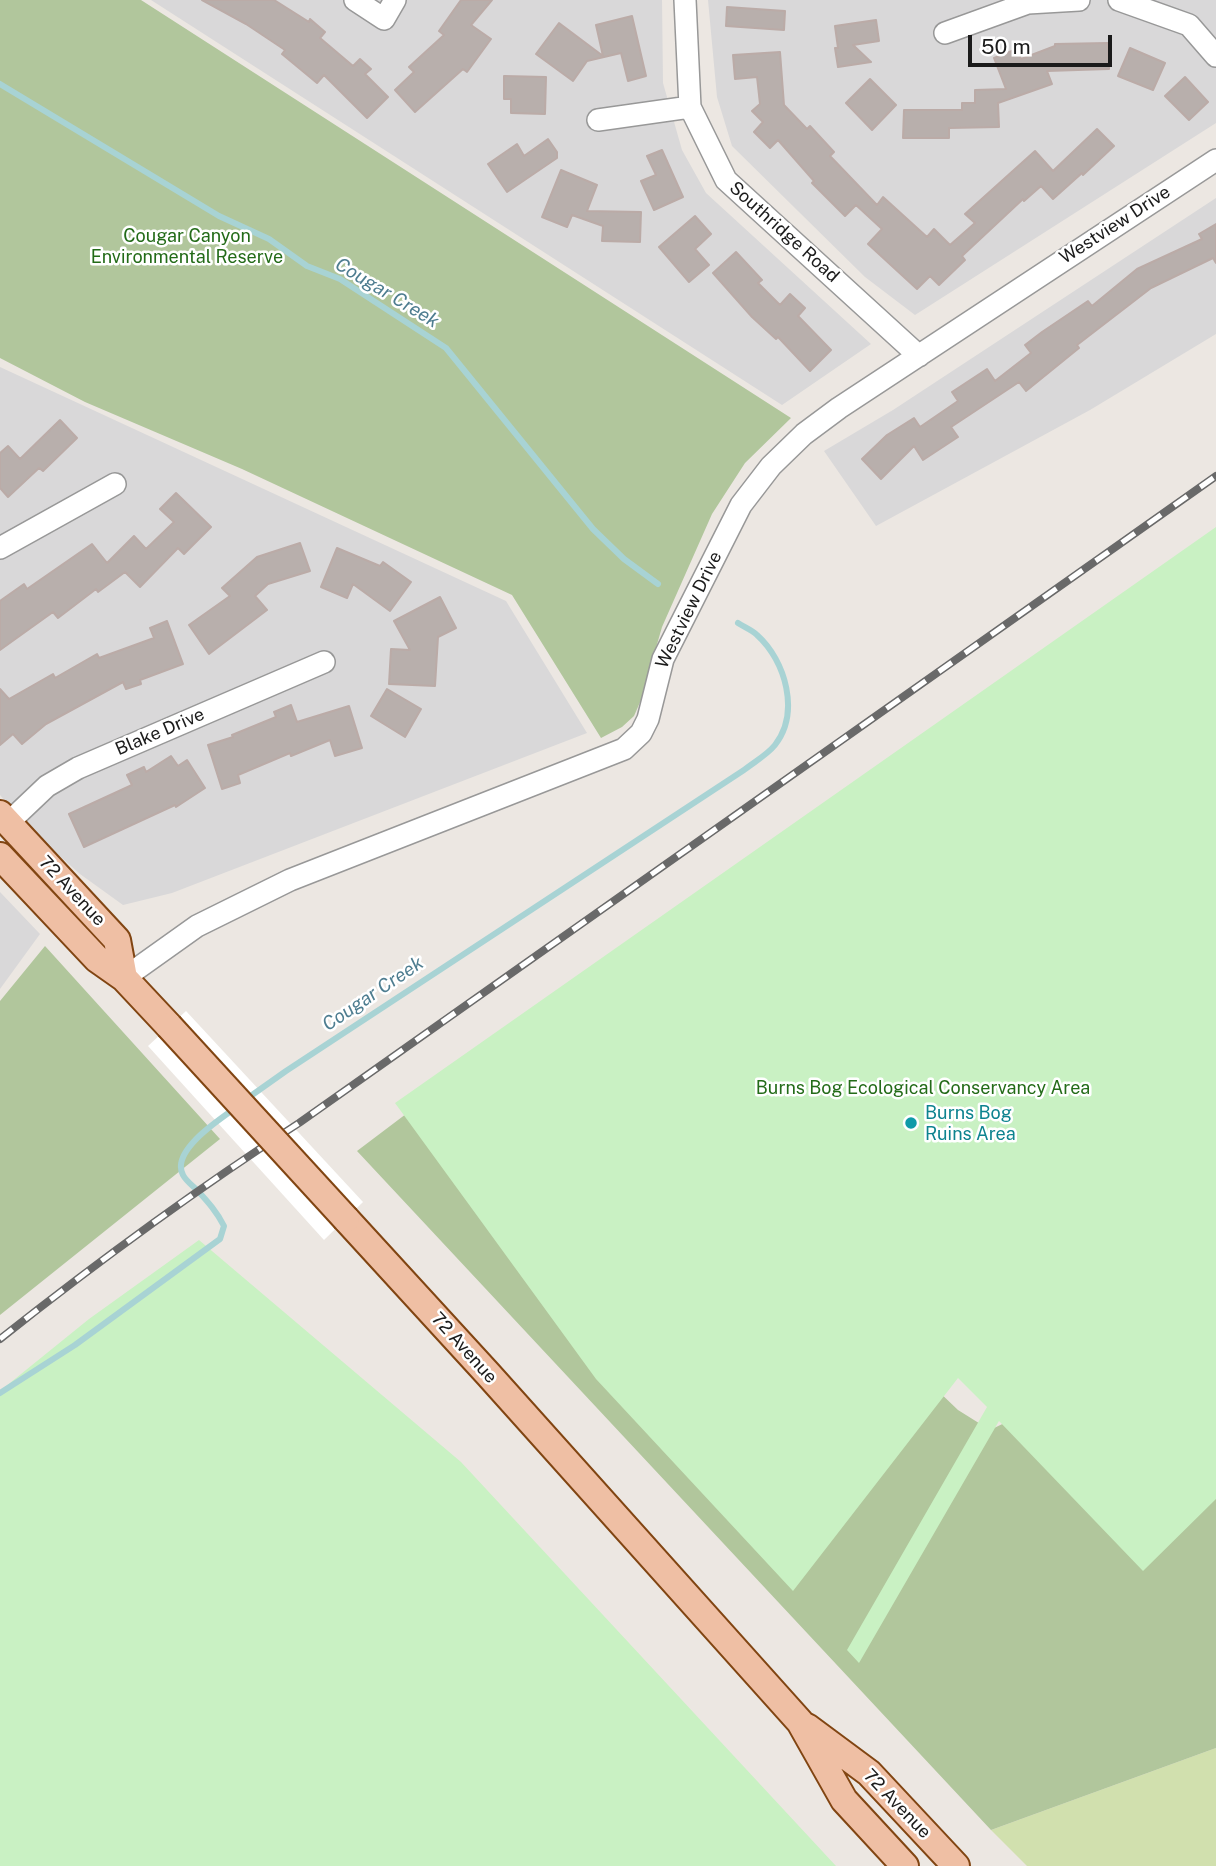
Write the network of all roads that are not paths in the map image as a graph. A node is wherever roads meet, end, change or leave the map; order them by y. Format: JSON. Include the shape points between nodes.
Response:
{"nodes":[{"id":1,"x":355,"y":0,"type":"edge"},
{"id":2,"x":395,"y":0,"type":"edge"},
{"id":3,"x":685,"y":0,"type":"edge"},
{"id":4,"x":1079,"y":0,"type":"edge"},
{"id":5,"x":1119,"y":0,"type":"edge"},
{"id":6,"x":945,"y":33,"type":"dead end"},
{"id":7,"x":1216,"y":57,"type":"edge"},
{"id":8,"x":690,"y":107,"type":"junction"},
{"id":9,"x":598,"y":120,"type":"dead end"},
{"id":10,"x":1216,"y":160,"type":"edge"},
{"id":11,"x":919,"y":356,"type":"junction"},
{"id":12,"x":115,"y":484,"type":"dead end"},
{"id":13,"x":0,"y":548,"type":"edge"},
{"id":14,"x":324,"y":662,"type":"dead end"},
{"id":15,"x":4,"y":818,"type":"edge"},
{"id":16,"x":0,"y":856,"type":"edge"},
{"id":17,"x":124,"y":978,"type":"junction"},
{"id":18,"x":800,"y":1722,"type":"junction"},
{"id":19,"x":905,"y":1866,"type":"edge"},
{"id":20,"x":956,"y":1866,"type":"edge"}],
"edges":[{"from":1,"to":2,"type":"street","via":[[384,19]]},
{"from":3,"to":8,"type":"street","name":"Southridge Road"},
{"from":4,"to":6,"type":"street","via":[[1028,3]]},
{"from":5,"to":7,"type":"street","via":[[1189,25]]},
{"from":8,"to":9,"type":"street"},
{"from":8,"to":11,"type":"street","name":"Southridge Road","via":[[726,180]]},
{"from":10,"to":11,"type":"street","name":"Westview Drive"},
{"from":11,"to":17,"type":"street","name":"Westview Drive","via":[[804,434],[741,505],[663,659],[648,719],[624,749],[290,880],[197,926]]},
{"from":12,"to":13,"type":"street"},
{"from":14,"to":15,"type":"street","name":"Blake Drive","via":[[78,768]]},
{"from":15,"to":17,"type":"main road","name":"72 Avenue","via":[[117,940]]},
{"from":16,"to":17,"type":"main road","name":"72 Avenue","via":[[97,959]]},
{"from":17,"to":18,"type":"main road","name":"72 Avenue","bridge":true},
{"from":18,"to":19,"type":"main road","name":"72 Avenue","via":[[844,1800]]},
{"from":18,"to":20,"type":"main road","name":"72 Avenue","via":[[869,1773]]}]}
